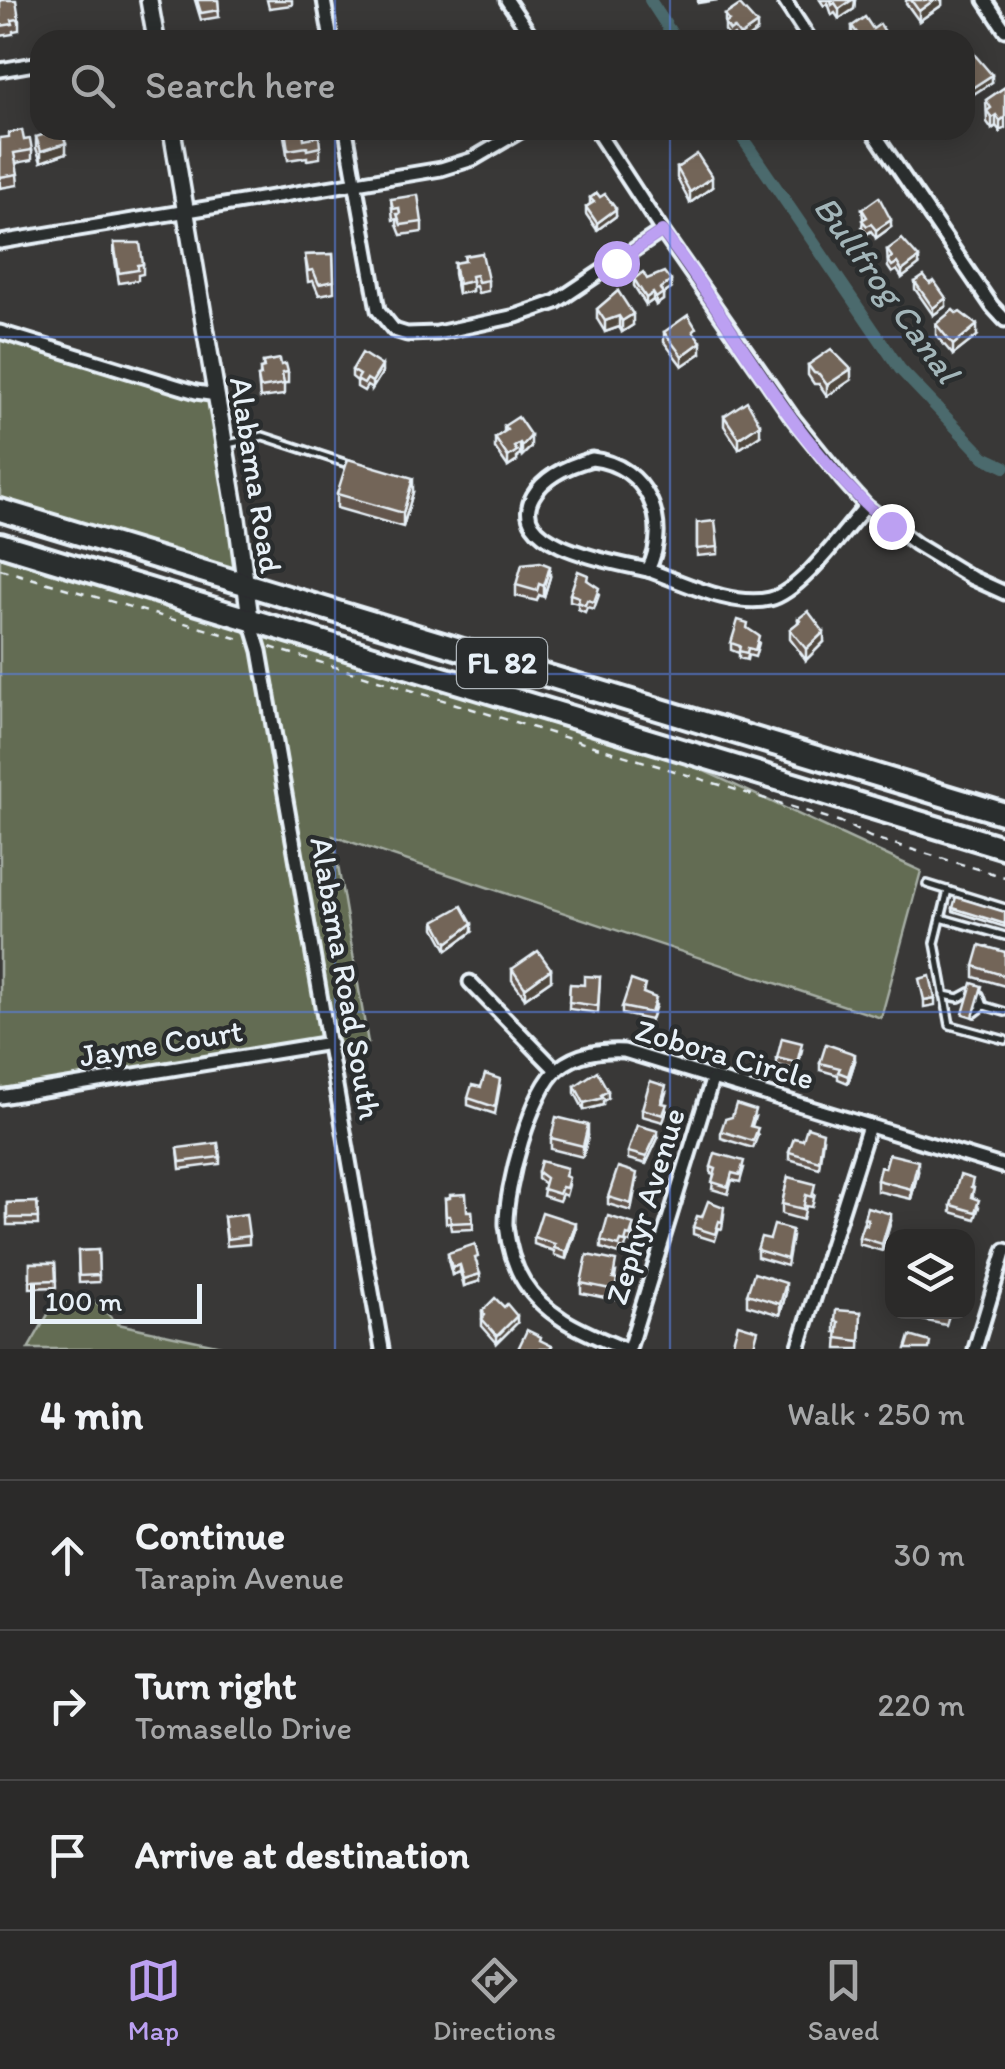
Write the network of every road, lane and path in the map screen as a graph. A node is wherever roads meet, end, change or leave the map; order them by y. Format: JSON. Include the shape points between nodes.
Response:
{"nodes":[{"id":1,"x":149,"y":0,"type":"edge"},
{"id":2,"x":324,"y":0,"type":"edge"},
{"id":3,"x":506,"y":0,"type":"edge"},
{"id":4,"x":784,"y":0,"type":"edge"},
{"id":5,"x":985,"y":0,"type":"edge"},
{"id":6,"x":154,"y":30,"type":"edge"},
{"id":7,"x":329,"y":30,"type":"edge"},
{"id":8,"x":527,"y":30,"type":"edge"},
{"id":9,"x":804,"y":30,"type":"edge"},
{"id":10,"x":1005,"y":30,"type":"edge"},
{"id":11,"x":30,"y":65,"type":"edge"},
{"id":12,"x":0,"y":70,"type":"edge"},
{"id":13,"x":174,"y":140,"type":"edge"},
{"id":14,"x":348,"y":140,"type":"edge"},
{"id":15,"x":506,"y":140,"type":"edge"},
{"id":16,"x":603,"y":140,"type":"edge"},
{"id":17,"x":879,"y":140,"type":"edge"},
{"id":18,"x":356,"y":184,"type":"junction"},
{"id":19,"x":186,"y":210,"type":"junction"},
{"id":20,"x":662,"y":231,"type":"junction"},
{"id":21,"x":0,"y":242,"type":"edge"},
{"id":22,"x":1005,"y":320,"type":"edge"},
{"id":23,"x":0,"y":332,"type":"edge"},
{"id":24,"x":217,"y":395,"type":"junction"},
{"id":25,"x":225,"y":444,"type":"junction"},
{"id":26,"x":362,"y":468,"type":"edge"},
{"id":27,"x":866,"y":506,"type":"junction"},
{"id":28,"x":0,"y":510,"type":"edge"},
{"id":29,"x":0,"y":544,"type":"edge"},
{"id":30,"x":0,"y":569,"type":"edge"},
{"id":31,"x":648,"y":570,"type":"junction"},
{"id":32,"x":246,"y":584,"type":"junction"},
{"id":33,"x":1005,"y":593,"type":"edge"},
{"id":34,"x":250,"y":618,"type":"junction"},
{"id":35,"x":247,"y":640,"type":"dead end"},
{"id":36,"x":290,"y":654,"type":"dead end"},
{"id":37,"x":1005,"y":814,"type":"edge"},
{"id":38,"x":1005,"y":848,"type":"edge"},
{"id":39,"x":1005,"y":878,"type":"edge"},
{"id":40,"x":928,"y":884,"type":"dead end"},
{"id":41,"x":948,"y":890,"type":"junction"},
{"id":42,"x":1002,"y":910,"type":"edge"},
{"id":43,"x":962,"y":914,"type":"edge"},
{"id":44,"x":941,"y":918,"type":"junction"},
{"id":45,"x":974,"y":918,"type":"edge"},
{"id":46,"x":986,"y":921,"type":"edge"},
{"id":47,"x":960,"y":923,"type":"junction"},
{"id":48,"x":998,"y":925,"type":"edge"},
{"id":49,"x":972,"y":927,"type":"junction"},
{"id":50,"x":984,"y":930,"type":"junction"},
{"id":51,"x":996,"y":934,"type":"junction"},
{"id":52,"x":1005,"y":936,"type":"edge"},
{"id":53,"x":470,"y":982,"type":"dead end"},
{"id":54,"x":970,"y":992,"type":"edge"},
{"id":55,"x":944,"y":995,"type":"junction"},
{"id":56,"x":980,"y":996,"type":"edge"},
{"id":57,"x":958,"y":998,"type":"junction"},
{"id":58,"x":968,"y":1001,"type":"edge"},
{"id":59,"x":981,"y":1005,"type":"junction"},
{"id":60,"x":965,"y":1010,"type":"edge"},
{"id":61,"x":1005,"y":1012,"type":"edge"},
{"id":62,"x":975,"y":1013,"type":"edge"},
{"id":63,"x":1005,"y":1040,"type":"edge"},
{"id":64,"x":330,"y":1043,"type":"junction"},
{"id":65,"x":556,"y":1070,"type":"junction"},
{"id":66,"x":712,"y":1080,"type":"junction"},
{"id":67,"x":0,"y":1097,"type":"edge"},
{"id":68,"x":869,"y":1126,"type":"junction"},
{"id":69,"x":1005,"y":1167,"type":"edge"},
{"id":70,"x":1005,"y":1250,"type":"edge"},
{"id":71,"x":382,"y":1349,"type":"edge"},
{"id":72,"x":627,"y":1349,"type":"edge"},
{"id":73,"x":798,"y":1349,"type":"edge"},
{"id":74,"x":975,"y":1349,"type":"edge"}],
"edges":[{"from":1,"to":6,"type":"street"},
{"from":2,"to":7,"type":"street"},
{"from":3,"to":8,"type":"street"},
{"from":4,"to":9,"type":"street"},
{"from":5,"to":10,"type":"street"},
{"from":11,"to":12,"type":"street"},
{"from":13,"to":19,"type":"street"},
{"from":14,"to":18,"type":"street"},
{"from":15,"to":18,"type":"street","via":[[458,165]]},
{"from":16,"to":20,"type":"street"},
{"from":17,"to":22,"type":"street"},
{"from":18,"to":19,"type":"street"},
{"from":18,"to":20,"type":"street","via":[[378,310],[394,330],[407,334],[472,327],[556,302]]},
{"from":19,"to":21,"type":"street"},
{"from":19,"to":24,"type":"street","name":"Alabama Road"},
{"from":20,"to":27,"type":"street","via":[[818,452]]},
{"from":23,"to":24,"type":"street"},
{"from":24,"to":25,"type":"street","name":"Alabama Road"},
{"from":25,"to":26,"type":"lane","via":[[263,436]]},
{"from":25,"to":32,"type":"street","name":"Alabama Road"},
{"from":27,"to":31,"type":"street","via":[[792,586],[770,599],[738,599]]},
{"from":27,"to":33,"type":"street","via":[[916,544]]},
{"from":28,"to":32,"type":"highway","number":"FL 82"},
{"from":29,"to":34,"type":"highway","number":"FL 82"},
{"from":30,"to":35,"type":"path"},
{"from":31,"to":31,"type":"street","via":[[547,541],[533,530],[528,514],[536,490],[573,464],[620,465],[656,511],[658,542]]},
{"from":32,"to":34,"type":"street","name":"Alabama Road"},
{"from":32,"to":37,"type":"highway","number":"FL 82"},
{"from":34,"to":38,"type":"highway","number":"FL 82"},
{"from":34,"to":64,"type":"street","name":"Alabama Road South"},
{"from":36,"to":39,"type":"path"},
{"from":40,"to":41,"type":"lane"},
{"from":41,"to":42,"type":"lane"},
{"from":41,"to":44,"type":"lane"},
{"from":43,"to":47,"type":"lane"},
{"from":44,"to":47,"type":"lane"},
{"from":44,"to":55,"type":"lane","via":[[934,944]]},
{"from":45,"to":49,"type":"lane"},
{"from":46,"to":50,"type":"lane"},
{"from":47,"to":49,"type":"lane"},
{"from":48,"to":51,"type":"lane"},
{"from":49,"to":50,"type":"lane"},
{"from":50,"to":51,"type":"lane"},
{"from":51,"to":52,"type":"lane"},
{"from":53,"to":65,"type":"street"},
{"from":54,"to":57,"type":"lane"},
{"from":55,"to":57,"type":"lane"},
{"from":55,"to":63,"type":"lane","via":[[950,1025]]},
{"from":56,"to":59,"type":"lane"},
{"from":57,"to":58,"type":"lane"},
{"from":57,"to":60,"type":"lane"},
{"from":59,"to":61,"type":"lane"},
{"from":59,"to":62,"type":"lane"},
{"from":64,"to":67,"type":"street","name":"Jayne Court"},
{"from":64,"to":71,"type":"street","name":"Alabama Road South"},
{"from":65,"to":66,"type":"street","name":"Zobora Circle","via":[[592,1052],[624,1051]]},
{"from":65,"to":72,"type":"street","via":[[540,1094],[514,1176],[508,1242],[524,1282],[546,1308]]},
{"from":66,"to":68,"type":"street","name":"Zobora Circle"},
{"from":66,"to":72,"type":"street","name":"Zephyr Avenue"},
{"from":68,"to":69,"type":"street","name":"Zobora Circle"},
{"from":68,"to":73,"type":"street"},
{"from":70,"to":74,"type":"street"}]}
